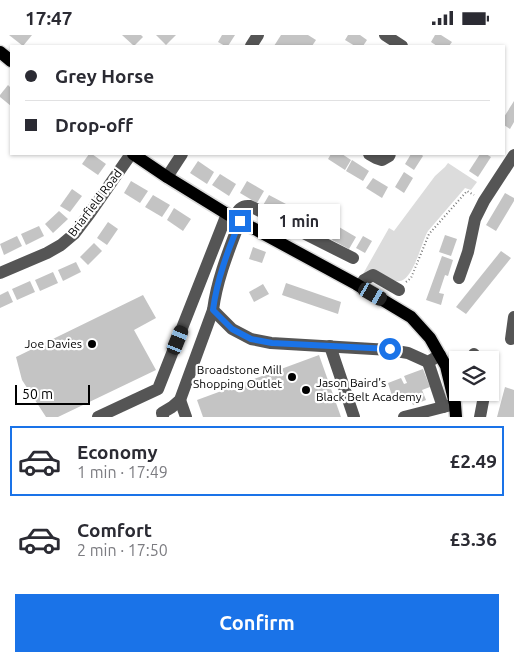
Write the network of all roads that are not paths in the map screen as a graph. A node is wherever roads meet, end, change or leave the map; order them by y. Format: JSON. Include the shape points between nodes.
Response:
{"nodes":[{"id":1,"x":385,"y":35,"type":"edge"},
{"id":2,"x":400,"y":45,"type":"edge"},
{"id":3,"x":0,"y":52,"type":"edge"},
{"id":4,"x":10,"y":60,"type":"edge"},
{"id":5,"x":131,"y":155,"type":"edge"},
{"id":6,"x":134,"y":155,"type":"edge"},
{"id":7,"x":181,"y":155,"type":"edge"},
{"id":8,"x":371,"y":155,"type":"edge"},
{"id":9,"x":390,"y":155,"type":"edge"},
{"id":10,"x":512,"y":162,"type":"edge"},
{"id":11,"x":167,"y":177,"type":"junction"},
{"id":12,"x":234,"y":218,"type":"junction"},
{"id":13,"x":353,"y":258,"type":"dead end"},
{"id":14,"x":0,"y":273,"type":"edge"},
{"id":15,"x":460,"y":278,"type":"dead end"},
{"id":16,"x":360,"y":286,"type":"junction"},
{"id":17,"x":402,"y":286,"type":"road end"},
{"id":18,"x":213,"y":310,"type":"junction"},
{"id":19,"x":514,"y":317,"type":"edge"},
{"id":20,"x":511,"y":339,"type":"dead end"},
{"id":21,"x":330,"y":346,"type":"junction"},
{"id":22,"x":440,"y":355,"type":"junction"},
{"id":23,"x":428,"y":362,"type":"junction"},
{"id":24,"x":180,"y":400,"type":"junction"},
{"id":25,"x":483,"y":401,"type":"edge"},
{"id":26,"x":451,"y":409,"type":"edge"},
{"id":27,"x":159,"y":416,"type":"edge"},
{"id":28,"x":98,"y":417,"type":"edge"},
{"id":29,"x":186,"y":417,"type":"edge"},
{"id":30,"x":354,"y":417,"type":"edge"},
{"id":31,"x":404,"y":417,"type":"edge"},
{"id":32,"x":480,"y":417,"type":"edge"}],
"edges":[{"from":1,"to":2,"type":"street"},
{"from":3,"to":4,"type":"main road"},
{"from":5,"to":14,"type":"street","name":"Briarfield Road","via":[[74,234],[47,253]]},
{"from":6,"to":11,"type":"main road"},
{"from":7,"to":11,"type":"street"},
{"from":8,"to":9,"type":"street","via":[[382,160]]},
{"from":10,"to":15,"type":"street","via":[[475,219]]},
{"from":11,"to":12,"type":"main road"},
{"from":12,"to":13,"type":"street","via":[[241,207],[250,206]]},
{"from":12,"to":16,"type":"main road"},
{"from":12,"to":18,"type":"street"},
{"from":12,"to":28,"type":"street","via":[[158,389]]},
{"from":16,"to":17,"type":"street","via":[[373,275]]},
{"from":16,"to":22,"type":"main road","via":[[411,317]]},
{"from":18,"to":21,"type":"street","via":[[232,329],[251,339]]},
{"from":18,"to":24,"type":"street"},
{"from":19,"to":20,"type":"street"},
{"from":21,"to":23,"type":"street","via":[[390,349]]},
{"from":21,"to":30,"type":"street"},
{"from":22,"to":23,"type":"street"},
{"from":22,"to":26,"type":"main road","via":[[448,372]]},
{"from":23,"to":26,"type":"street"},
{"from":24,"to":27,"type":"street"},
{"from":24,"to":29,"type":"street"},
{"from":25,"to":32,"type":"street"},
{"from":26,"to":31,"type":"street"}]}
